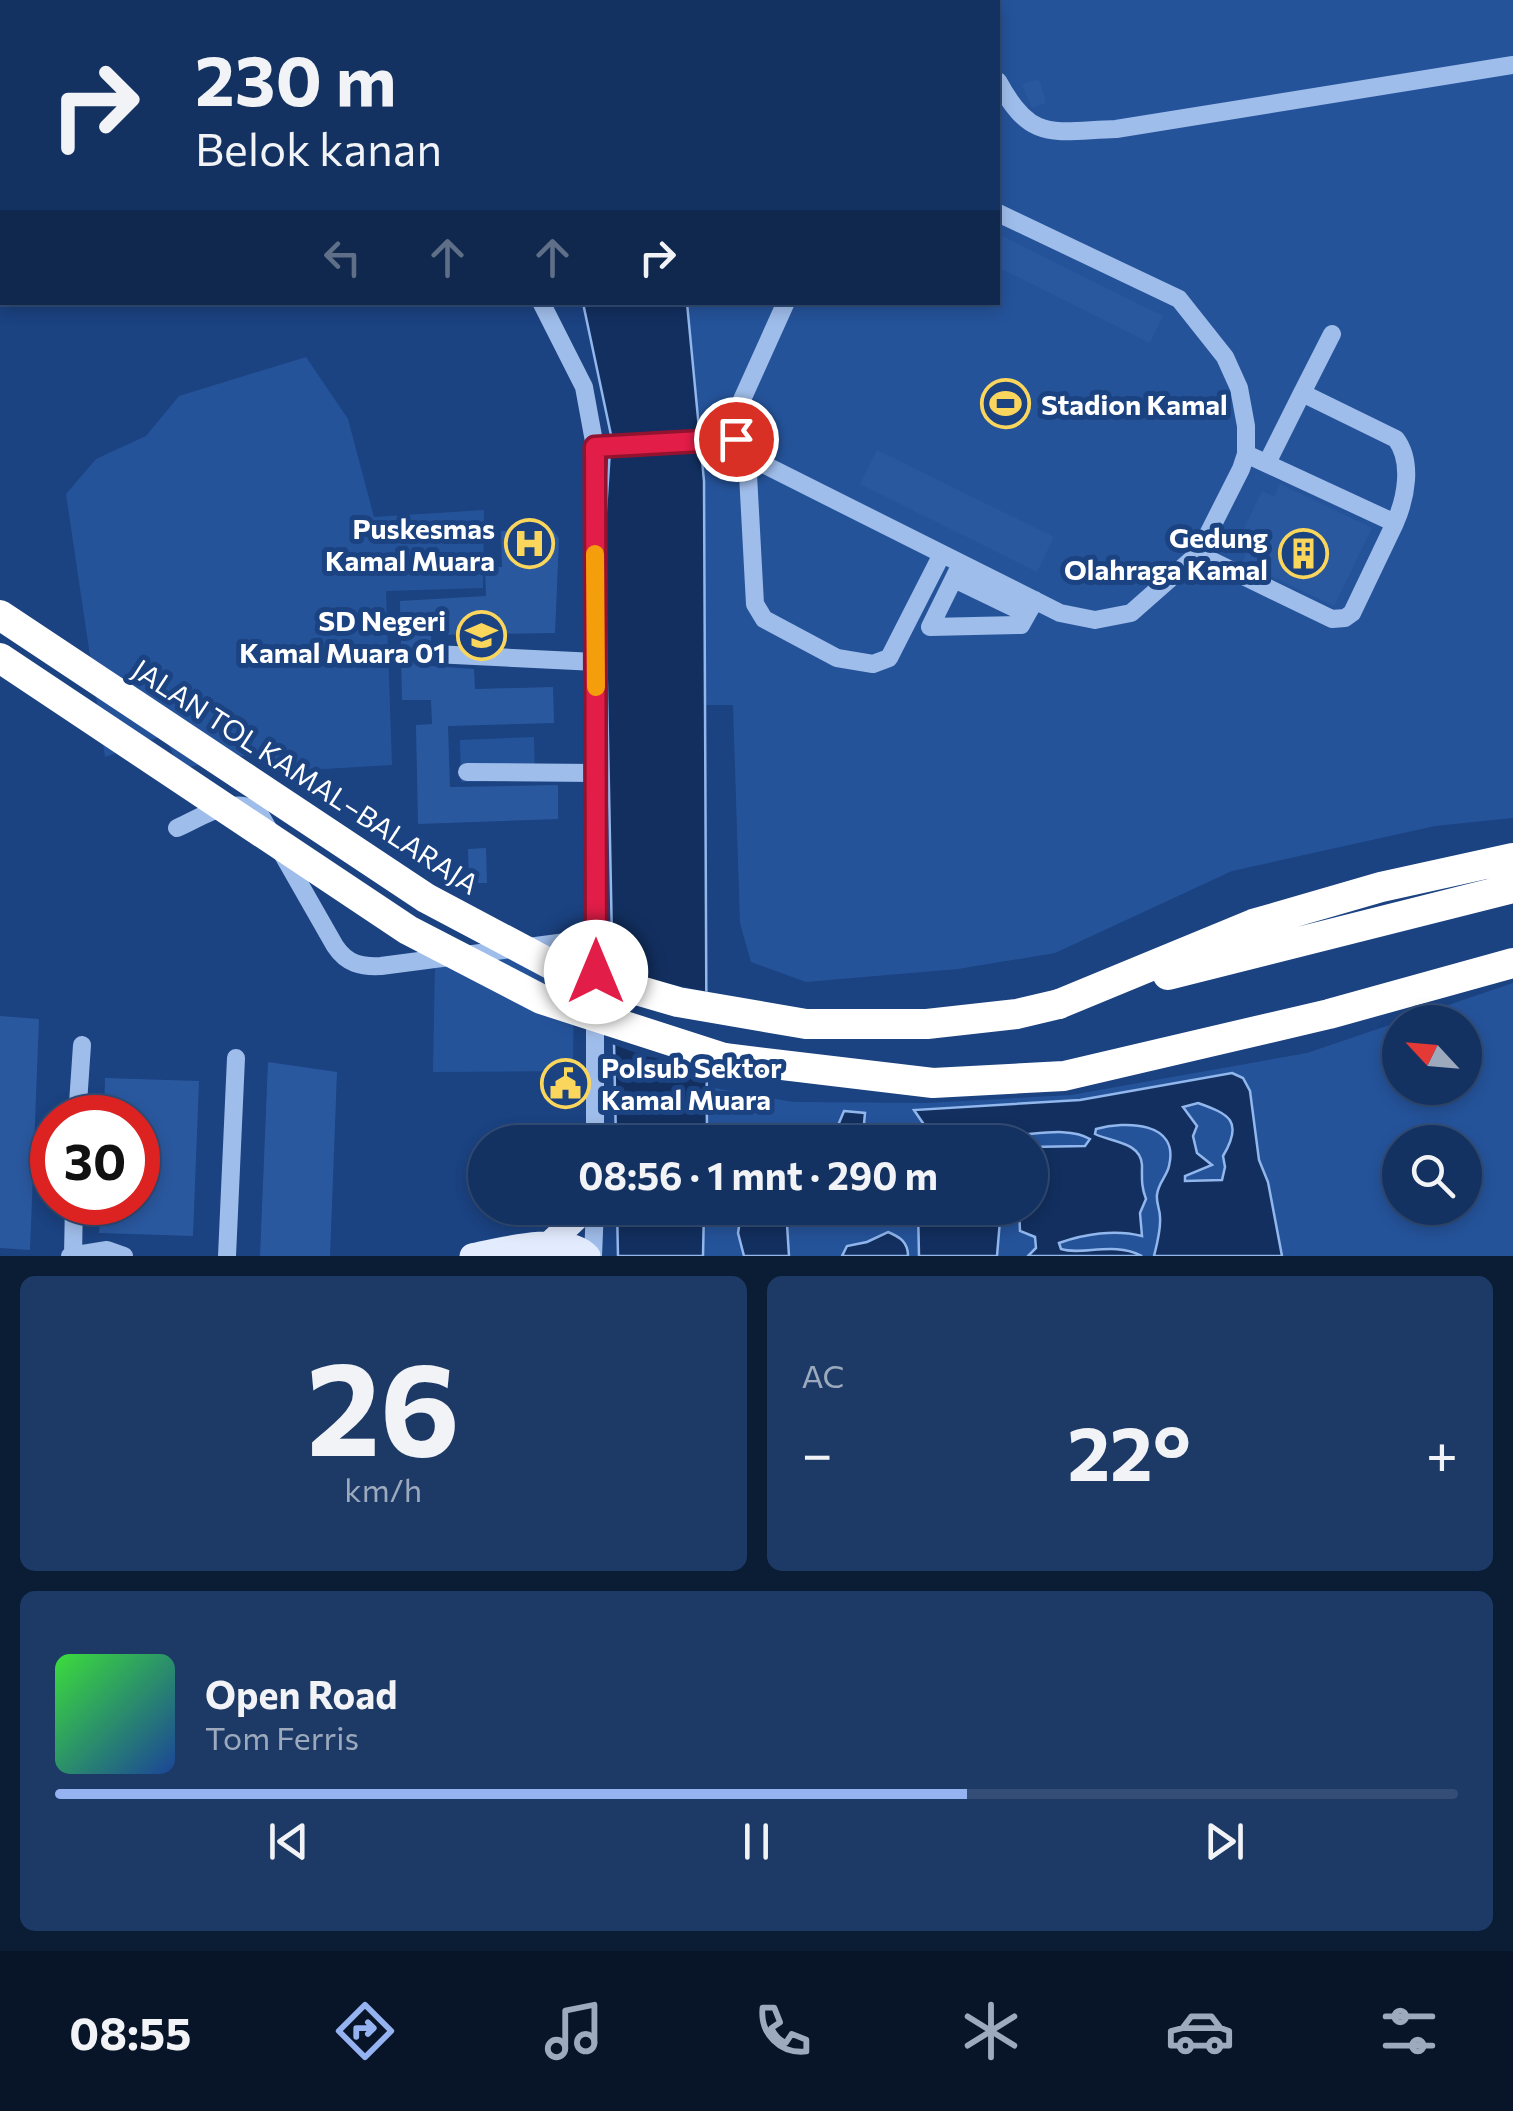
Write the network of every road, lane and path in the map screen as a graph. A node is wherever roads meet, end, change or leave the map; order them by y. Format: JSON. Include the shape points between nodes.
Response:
{"nodes":[{"id":1,"x":1513,"y":64,"type":"edge"},
{"id":2,"x":1000,"y":85,"type":"edge"},
{"id":3,"x":1000,"y":214,"type":"edge"},
{"id":4,"x":544,"y":305,"type":"edge"},
{"id":5,"x":785,"y":305,"type":"edge"},
{"id":6,"x":1332,"y":334,"type":"dead end"},
{"id":7,"x":1302,"y":393,"type":"junction"},
{"id":8,"x":736,"y":439,"type":"junction"},
{"id":9,"x":600,"y":447,"type":"junction"},
{"id":10,"x":1246,"y":454,"type":"junction"},
{"id":11,"x":747,"y":456,"type":"junction"},
{"id":12,"x":1267,"y":464,"type":"junction"},
{"id":13,"x":1395,"y":523,"type":"junction"},
{"id":14,"x":942,"y":554,"type":"junction"},
{"id":15,"x":1198,"y":554,"type":"junction"},
{"id":16,"x":958,"y":571,"type":"junction"},
{"id":17,"x":1031,"y":607,"type":"junction"},
{"id":18,"x":0,"y":615,"type":"edge"},
{"id":19,"x":434,"y":654,"type":"dead end"},
{"id":20,"x":0,"y":658,"type":"edge"},
{"id":21,"x":596,"y":662,"type":"junction"},
{"id":22,"x":468,"y":772,"type":"dead end"},
{"id":23,"x":596,"y":773,"type":"junction"},
{"id":24,"x":177,"y":828,"type":"dead end"},
{"id":25,"x":1513,"y":858,"type":"edge"},
{"id":26,"x":1513,"y":888,"type":"edge"},
{"id":27,"x":596,"y":938,"type":"junction"},
{"id":28,"x":1513,"y":963,"type":"edge"},
{"id":29,"x":1059,"y":1004,"type":"junction"},
{"id":30,"x":82,"y":1045,"type":"dead end"},
{"id":31,"x":236,"y":1058,"type":"dead end"},
{"id":32,"x":79,"y":1095,"type":"edge"},
{"id":33,"x":595,"y":1125,"type":"edge"},
{"id":34,"x":73,"y":1225,"type":"edge"},
{"id":35,"x":568,"y":1225,"type":"edge"},
{"id":36,"x":593,"y":1225,"type":"edge"},
{"id":37,"x":543,"y":1248,"type":"edge"},
{"id":38,"x":72,"y":1256,"type":"edge"},
{"id":39,"x":124,"y":1256,"type":"edge"},
{"id":40,"x":227,"y":1256,"type":"edge"},
{"id":41,"x":472,"y":1256,"type":"edge"},
{"id":42,"x":590,"y":1256,"type":"edge"}],
"edges":[{"from":1,"to":2,"type":"street","via":[[1116,129],[1030,126]]},
{"from":3,"to":10,"type":"street","via":[[1179,299],[1225,357],[1239,388]]},
{"from":4,"to":9,"type":"street","via":[[584,387]]},
{"from":5,"to":8,"type":"street","via":[[744,387]]},
{"from":6,"to":7,"type":"street"},
{"from":7,"to":12,"type":"street"},
{"from":7,"to":13,"type":"street","via":[[1396,439],[1406,486]]},
{"from":8,"to":9,"type":"street"},
{"from":8,"to":11,"type":"street"},
{"from":9,"to":21,"type":"street"},
{"from":10,"to":12,"type":"street"},
{"from":10,"to":15,"type":"street"},
{"from":11,"to":14,"type":"street"},
{"from":11,"to":14,"type":"street","via":[[755,604],[764,619],[810,644],[854,662],[889,658]]},
{"from":12,"to":13,"type":"street"},
{"from":13,"to":15,"type":"street","via":[[1345,618],[1332,619]]},
{"from":14,"to":16,"type":"street"},
{"from":15,"to":17,"type":"street","via":[[1131,613],[1096,620]]},
{"from":16,"to":17,"type":"street"},
{"from":16,"to":17,"type":"street","via":[[930,627],[1022,625]]},
{"from":18,"to":29,"type":"highway","name":"JALAN TOL KAMAL–BALARAJA","bridge":true,"via":[[426,898],[554,966],[678,1002],[806,1024],[927,1024]]},
{"from":19,"to":21,"type":"street"},
{"from":20,"to":28,"type":"highway","bridge":true,"via":[[408,930],[540,1000],[724,1058],[933,1083],[1064,1076]]},
{"from":21,"to":23,"type":"street"},
{"from":22,"to":23,"type":"street"},
{"from":23,"to":27,"type":"street"},
{"from":24,"to":27,"type":"street","via":[[232,804],[258,810],[335,946],[357,964]]},
{"from":25,"to":29,"type":"highway","via":[[1252,924]]},
{"from":26,"to":29,"type":"highway"},
{"from":27,"to":33,"type":"street"},
{"from":30,"to":32,"type":"street"},
{"from":31,"to":40,"type":"street"},
{"from":34,"to":38,"type":"street"},
{"from":35,"to":37,"type":"main road"},
{"from":36,"to":42,"type":"street"},
{"from":37,"to":41,"type":"main road"},
{"from":37,"to":42,"type":"main road","via":[[577,1246]]},
{"from":38,"to":39,"type":"street","via":[[113,1250]]}]}
